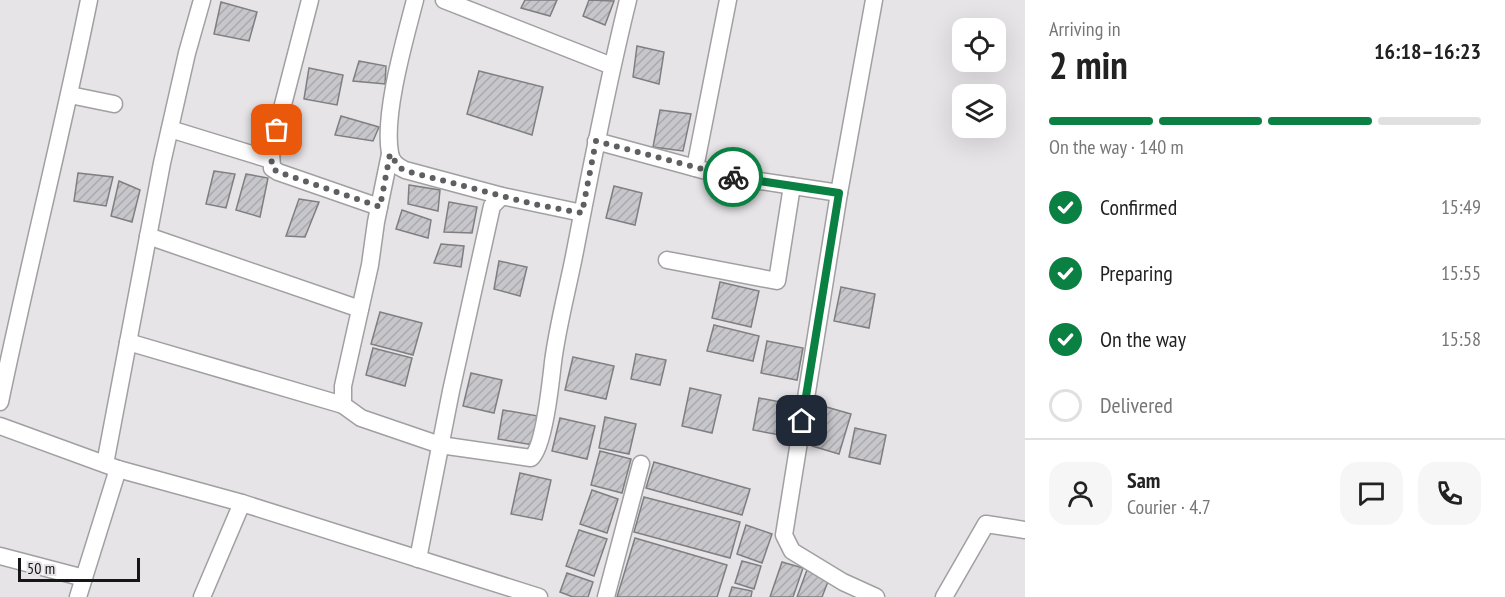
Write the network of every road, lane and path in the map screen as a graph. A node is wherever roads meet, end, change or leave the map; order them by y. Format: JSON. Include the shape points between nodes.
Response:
{"nodes":[{"id":1,"x":89,"y":0,"type":"edge"},
{"id":2,"x":202,"y":0,"type":"edge"},
{"id":3,"x":310,"y":0,"type":"edge"},
{"id":4,"x":415,"y":0,"type":"edge"},
{"id":5,"x":444,"y":0,"type":"edge"},
{"id":6,"x":628,"y":0,"type":"edge"},
{"id":7,"x":728,"y":0,"type":"edge"},
{"id":8,"x":874,"y":0,"type":"edge"},
{"id":9,"x":612,"y":66,"type":"junction"},
{"id":10,"x":70,"y":95,"type":"junction"},
{"id":11,"x":114,"y":104,"type":"dead end"},
{"id":12,"x":170,"y":129,"type":"junction"},
{"id":13,"x":596,"y":141,"type":"junction"},
{"id":14,"x":390,"y":154,"type":"junction"},
{"id":15,"x":271,"y":160,"type":"junction"},
{"id":16,"x":695,"y":168,"type":"junction"},
{"id":17,"x":792,"y":186,"type":"junction"},
{"id":18,"x":839,"y":193,"type":"junction"},
{"id":19,"x":502,"y":196,"type":"junction"},
{"id":20,"x":380,"y":207,"type":"junction"},
{"id":21,"x":582,"y":213,"type":"junction"},
{"id":22,"x":148,"y":236,"type":"junction"},
{"id":23,"x":667,"y":260,"type":"dead end"},
{"id":24,"x":360,"y":309,"type":"junction"},
{"id":25,"x":128,"y":342,"type":"junction"},
{"id":26,"x":0,"y":402,"type":"edge"},
{"id":27,"x":343,"y":405,"type":"junction"},
{"id":28,"x":0,"y":426,"type":"edge"},
{"id":29,"x":440,"y":445,"type":"junction"},
{"id":30,"x":641,"y":464,"type":"dead end"},
{"id":31,"x":112,"y":466,"type":"junction"},
{"id":32,"x":242,"y":503,"type":"junction"},
{"id":33,"x":1025,"y":530,"type":"edge"},
{"id":34,"x":0,"y":556,"type":"edge"},
{"id":35,"x":418,"y":559,"type":"junction"},
{"id":36,"x":84,"y":578,"type":"junction"},
{"id":37,"x":840,"y":590,"type":"edge"},
{"id":38,"x":78,"y":597,"type":"edge"},
{"id":39,"x":202,"y":597,"type":"edge"},
{"id":40,"x":539,"y":597,"type":"edge"},
{"id":41,"x":606,"y":597,"type":"edge"},
{"id":42,"x":876,"y":597,"type":"edge"},
{"id":43,"x":944,"y":597,"type":"edge"}],
"edges":[{"from":1,"to":10,"type":"street"},
{"from":2,"to":12,"type":"street"},
{"from":3,"to":15,"type":"street"},
{"from":4,"to":14,"type":"street","via":[[393,94]]},
{"from":5,"to":9,"type":"street"},
{"from":6,"to":9,"type":"street"},
{"from":7,"to":16,"type":"street"},
{"from":8,"to":18,"type":"street"},
{"from":9,"to":13,"type":"street"},
{"from":10,"to":11,"type":"street"},
{"from":10,"to":26,"type":"street"},
{"from":12,"to":15,"type":"street"},
{"from":12,"to":22,"type":"street"},
{"from":13,"to":16,"type":"street"},
{"from":13,"to":21,"type":"street"},
{"from":14,"to":19,"type":"street","via":[[405,170]]},
{"from":14,"to":20,"type":"street"},
{"from":15,"to":20,"type":"street","via":[[272,168],[278,172]]},
{"from":16,"to":17,"type":"street"},
{"from":17,"to":18,"type":"street"},
{"from":17,"to":23,"type":"street","via":[[777,280]]},
{"from":18,"to":37,"type":"street","via":[[784,535],[792,551]]},
{"from":19,"to":21,"type":"street"},
{"from":19,"to":29,"type":"street","via":[[492,206],[484,235]]},
{"from":20,"to":24,"type":"street"},
{"from":21,"to":29,"type":"street","via":[[536,454],[531,458]]},
{"from":22,"to":24,"type":"street"},
{"from":22,"to":25,"type":"street"},
{"from":24,"to":27,"type":"street","via":[[343,386]]},
{"from":25,"to":27,"type":"street"},
{"from":25,"to":31,"type":"street"},
{"from":27,"to":29,"type":"street","via":[[361,418]]},
{"from":28,"to":31,"type":"street"},
{"from":29,"to":35,"type":"street"},
{"from":30,"to":41,"type":"street"},
{"from":31,"to":32,"type":"street"},
{"from":31,"to":36,"type":"street"},
{"from":32,"to":35,"type":"street"},
{"from":32,"to":39,"type":"street"},
{"from":33,"to":43,"type":"street","via":[[986,524]]},
{"from":34,"to":36,"type":"street"},
{"from":35,"to":40,"type":"street"},
{"from":36,"to":38,"type":"street"},
{"from":37,"to":42,"type":"street"}]}
